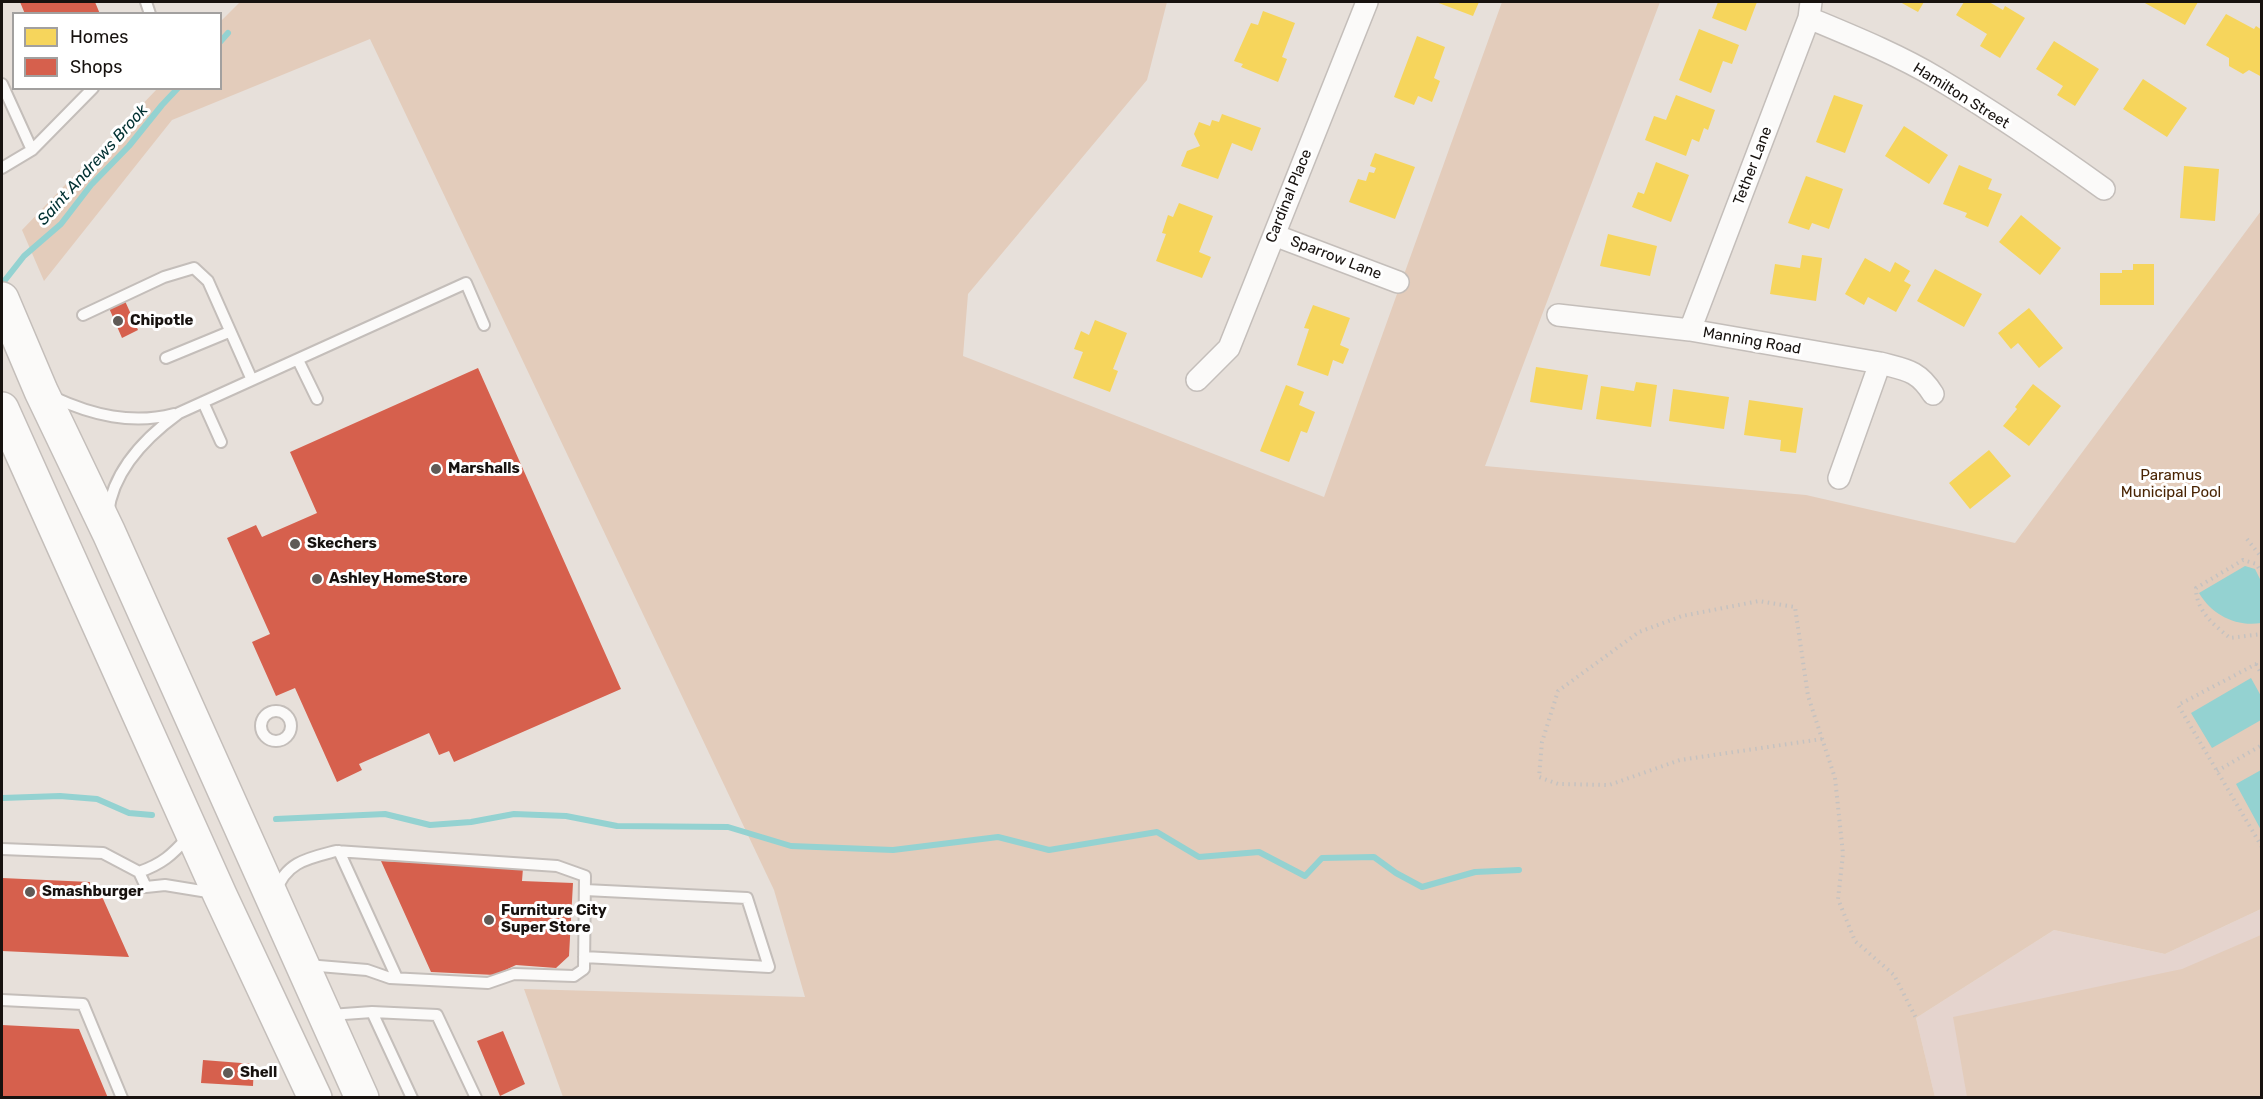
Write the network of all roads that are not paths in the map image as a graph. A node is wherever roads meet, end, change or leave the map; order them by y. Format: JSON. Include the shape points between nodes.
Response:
{"nodes":[{"id":1,"x":1367,"y":2,"type":"edge"},
{"id":2,"x":1810,"y":10,"type":"edge"},
{"id":3,"x":2,"y":84,"type":"edge"},
{"id":4,"x":91,"y":90,"type":"edge"},
{"id":5,"x":32,"y":150,"type":"junction"},
{"id":6,"x":2,"y":168,"type":"edge"},
{"id":7,"x":2104,"y":189,"type":"dead end"},
{"id":8,"x":1274,"y":235,"type":"junction"},
{"id":9,"x":1398,"y":282,"type":"dead end"},
{"id":10,"x":4,"y":303,"type":"edge"},
{"id":11,"x":83,"y":315,"type":"dead end"},
{"id":12,"x":1558,"y":315,"type":"dead end"},
{"id":13,"x":484,"y":324,"type":"dead end"},
{"id":14,"x":1690,"y":330,"type":"junction"},
{"id":15,"x":229,"y":332,"type":"junction"},
{"id":16,"x":166,"y":358,"type":"dead end"},
{"id":17,"x":297,"y":360,"type":"junction"},
{"id":18,"x":1880,"y":363,"type":"junction"},
{"id":19,"x":252,"y":380,"type":"junction"},
{"id":20,"x":1197,"y":380,"type":"dead end"},
{"id":21,"x":41,"y":391,"type":"junction"},
{"id":22,"x":1933,"y":394,"type":"dead end"},
{"id":23,"x":317,"y":399,"type":"dead end"},
{"id":24,"x":203,"y":402,"type":"junction"},
{"id":25,"x":189,"y":409,"type":"junction"},
{"id":26,"x":2,"y":410,"type":"edge"},
{"id":27,"x":220,"y":442,"type":"dead end"},
{"id":28,"x":1839,"y":478,"type":"dead end"},
{"id":29,"x":109,"y":533,"type":"junction"},
{"id":30,"x":192,"y":832,"type":"junction"},
{"id":31,"x":2,"y":849,"type":"edge"},
{"id":32,"x":339,"y":851,"type":"junction"},
{"id":33,"x":139,"y":872,"type":"junction"},
{"id":34,"x":585,"y":890,"type":"junction"},
{"id":35,"x":220,"y":895,"type":"junction"},
{"id":36,"x":274,"y":901,"type":"junction"},
{"id":37,"x":584,"y":957,"type":"junction"},
{"id":38,"x":302,"y":964,"type":"junction"},
{"id":39,"x":397,"y":978,"type":"junction"},
{"id":40,"x":2,"y":1000,"type":"edge"},
{"id":41,"x":372,"y":1012,"type":"junction"},
{"id":42,"x":325,"y":1015,"type":"junction"},
{"id":43,"x":286,"y":1034,"type":"junction"},
{"id":44,"x":122,"y":1098,"type":"edge"},
{"id":45,"x":300,"y":1098,"type":"edge"},
{"id":46,"x":315,"y":1098,"type":"edge"},
{"id":47,"x":362,"y":1098,"type":"edge"},
{"id":48,"x":412,"y":1098,"type":"edge"},
{"id":49,"x":476,"y":1098,"type":"edge"}],
"edges":[{"from":1,"to":8,"type":"street","name":"Cardinal Place"},
{"from":2,"to":7,"type":"street","name":"Hamilton Street","via":[[1936,77]]},
{"from":2,"to":14,"type":"street","name":"Tether Lane"},
{"from":3,"to":5,"type":"lane"},
{"from":4,"to":5,"type":"lane"},
{"from":5,"to":6,"type":"lane"},
{"from":8,"to":9,"type":"street","name":"Sparrow Lane"},
{"from":8,"to":20,"type":"street","name":"Cardinal Place","via":[[1229,348]]},
{"from":10,"to":21,"type":"highway"},
{"from":11,"to":15,"type":"lane","via":[[164,277],[194,268],[208,281]]},
{"from":12,"to":14,"type":"street","name":"Manning Road"},
{"from":13,"to":17,"type":"lane","via":[[466,284]]},
{"from":14,"to":18,"type":"street","name":"Manning Road"},
{"from":15,"to":16,"type":"lane"},
{"from":15,"to":19,"type":"lane"},
{"from":17,"to":19,"type":"lane"},
{"from":17,"to":23,"type":"lane"},
{"from":18,"to":22,"type":"street","name":"Manning Road","via":[[1924,379]]},
{"from":18,"to":28,"type":"street"},
{"from":19,"to":24,"type":"lane"},
{"from":21,"to":25,"type":"lane","via":[[71,406],[122,418],[159,417]]},
{"from":21,"to":29,"type":"highway"},
{"from":24,"to":25,"type":"lane"},
{"from":24,"to":27,"type":"lane"},
{"from":25,"to":29,"type":"lane","via":[[153,433],[125,466],[108,510]]},
{"from":26,"to":30,"type":"highway"},
{"from":29,"to":36,"type":"highway"},
{"from":30,"to":33,"type":"lane","via":[[158,866]]},
{"from":30,"to":35,"type":"highway"},
{"from":31,"to":33,"type":"lane","via":[[103,854]]},
{"from":32,"to":34,"type":"lane","via":[[557,866],[585,876]]},
{"from":32,"to":36,"type":"lane","via":[[304,860],[289,870]]},
{"from":32,"to":39,"type":"lane"},
{"from":33,"to":35,"type":"lane","via":[[146,887],[165,885]]},
{"from":34,"to":37,"type":"lane"},
{"from":34,"to":37,"type":"lane","via":[[747,898],[769,967]]},
{"from":35,"to":43,"type":"highway"},
{"from":36,"to":38,"type":"highway"},
{"from":37,"to":39,"type":"lane","via":[[584,969],[574,976],[514,974],[488,983]]},
{"from":38,"to":39,"type":"lane","via":[[367,970]]},
{"from":38,"to":42,"type":"highway"},
{"from":40,"to":44,"type":"lane","via":[[83,1004]]},
{"from":41,"to":42,"type":"lane"},
{"from":41,"to":48,"type":"lane"},
{"from":41,"to":49,"type":"lane","via":[[437,1016]]},
{"from":42,"to":47,"type":"highway"},
{"from":43,"to":45,"type":"highway"},
{"from":43,"to":46,"type":"highway"}]}
